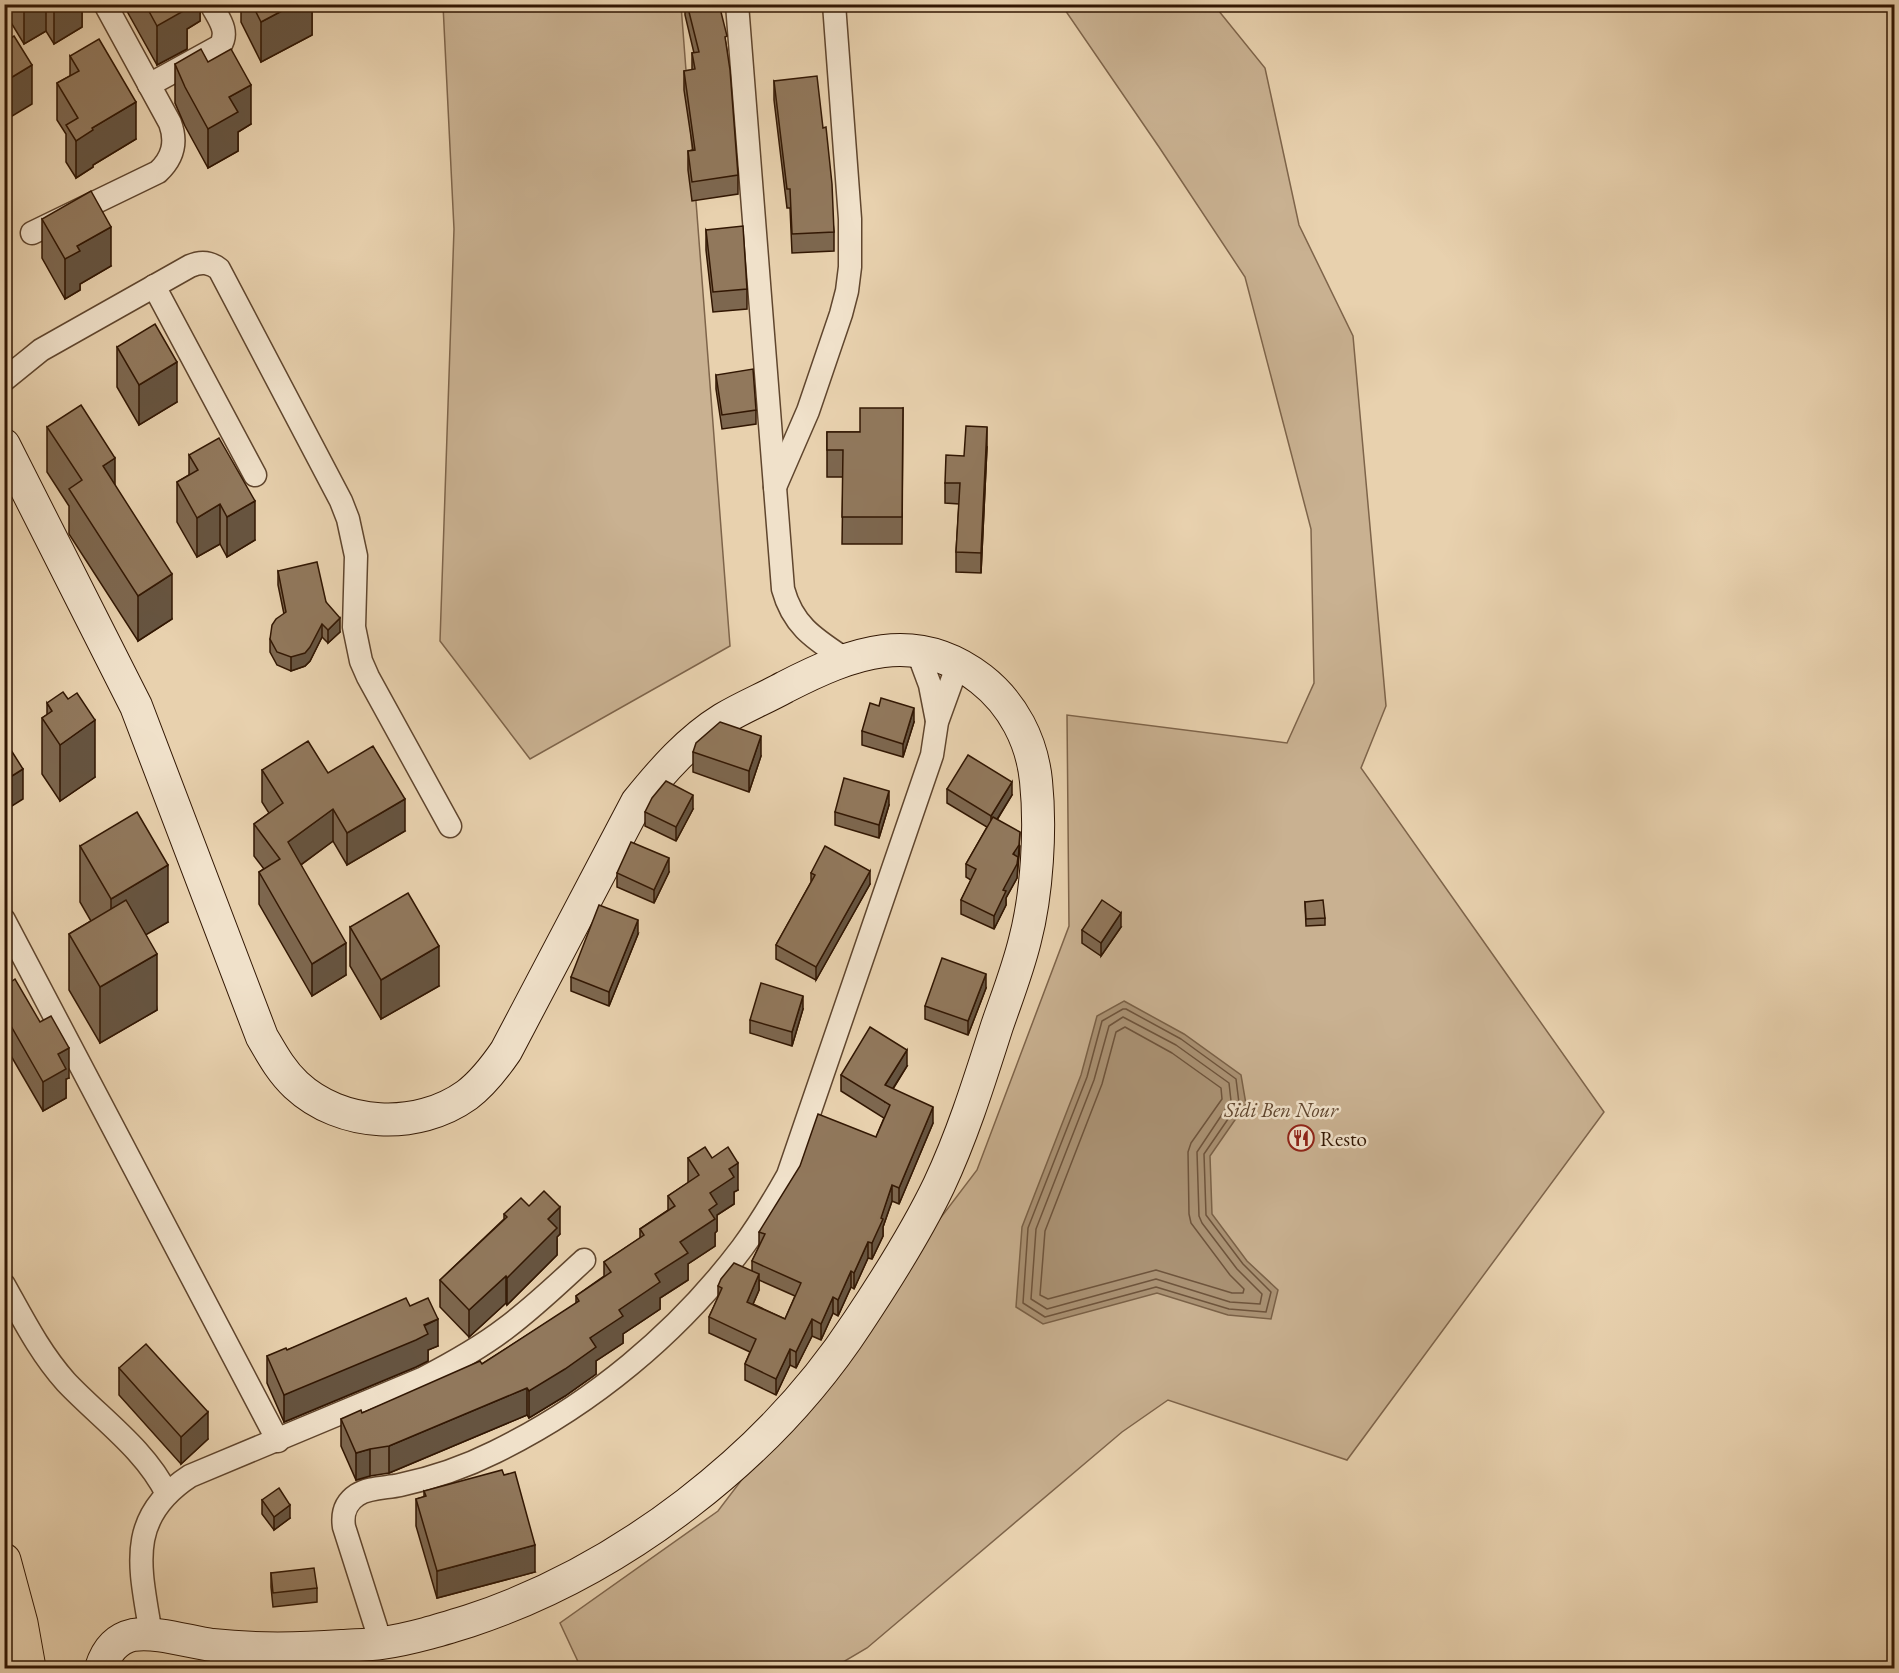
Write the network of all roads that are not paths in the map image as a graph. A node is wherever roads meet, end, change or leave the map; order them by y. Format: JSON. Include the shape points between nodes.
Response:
{"nodes":[{"id":1,"x":105,"y":4,"type":"edge"},
{"id":2,"x":211,"y":4,"type":"edge"},
{"id":3,"x":737,"y":4,"type":"edge"},
{"id":4,"x":834,"y":4,"type":"edge"},
{"id":5,"x":149,"y":85,"type":"junction"},
{"id":6,"x":32,"y":232,"type":"dead end"},
{"id":7,"x":154,"y":285,"type":"junction"},
{"id":8,"x":4,"y":380,"type":"edge"},
{"id":9,"x":4,"y":445,"type":"edge"},
{"id":10,"x":255,"y":475,"type":"dead end"},
{"id":11,"x":775,"y":488,"type":"junction"},
{"id":12,"x":917,"y":650,"type":"junction"},
{"id":13,"x":845,"y":659,"type":"junction"},
{"id":14,"x":958,"y":664,"type":"junction"},
{"id":15,"x":938,"y":722,"type":"junction"},
{"id":16,"x":450,"y":826,"type":"dead end"},
{"id":17,"x":4,"y":920,"type":"edge"},
{"id":18,"x":584,"y":1260,"type":"dead end"},
{"id":19,"x":4,"y":1286,"type":"edge"},
{"id":20,"x":278,"y":1441,"type":"junction"},
{"id":21,"x":167,"y":1494,"type":"junction"},
{"id":22,"x":4,"y":1560,"type":"edge"},
{"id":23,"x":152,"y":1635,"type":"junction"},
{"id":24,"x":381,"y":1643,"type":"junction"},
{"id":25,"x":29,"y":1668,"type":"edge"},
{"id":26,"x":100,"y":1668,"type":"edge"}],
"edges":[{"from":1,"to":5,"type":"street"},
{"from":2,"to":5,"type":"street","via":[[224,30],[220,46]]},
{"from":3,"to":11,"type":"street"},
{"from":4,"to":11,"type":"street","via":[[850,267],[841,314],[808,411]]},
{"from":5,"to":6,"type":"street","via":[[173,131],[173,150],[165,166]]},
{"from":7,"to":8,"type":"street","via":[[41,350]]},
{"from":7,"to":10,"type":"street"},
{"from":7,"to":16,"type":"street","via":[[202,262],[214,265],[223,275],[341,501],[356,556],[354,627],[361,661]]},
{"from":9,"to":13,"type":"street","via":[[136,706],[262,1037],[297,1086],[321,1103],[350,1115],[380,1120],[410,1118],[439,1110],[466,1095],[489,1075],[506,1051],[638,802],[656,779],[722,720]]},
{"from":11,"to":13,"type":"street","via":[[786,600],[805,630]]},
{"from":12,"to":13,"type":"street"},
{"from":12,"to":14,"type":"street"},
{"from":12,"to":15,"type":"street"},
{"from":14,"to":15,"type":"street"},
{"from":14,"to":24,"type":"street","via":[[993,689],[1024,733],[1033,759],[1036,786],[1036,862],[1026,938],[972,1103],[939,1185],[896,1262],[855,1327],[809,1388],[756,1444],[699,1495],[637,1539],[570,1578],[501,1610]]},
{"from":15,"to":24,"type":"street","via":[[932,755],[788,1175],[767,1211],[744,1246],[690,1310],[590,1394],[524,1438],[493,1453],[430,1477],[362,1492],[350,1501],[344,1513],[344,1527]]},
{"from":17,"to":20,"type":"street"},
{"from":18,"to":20,"type":"street","via":[[505,1329],[450,1364]]},
{"from":19,"to":21,"type":"street","via":[[45,1355],[143,1458]]},
{"from":20,"to":21,"type":"street","via":[[190,1476]]},
{"from":21,"to":23,"type":"street","via":[[150,1519],[141,1548]]},
{"from":22,"to":25,"type":"main road"},
{"from":23,"to":24,"type":"street","via":[[215,1645],[287,1649]]},
{"from":23,"to":26,"type":"street","via":[[138,1634],[118,1641]]}]}
